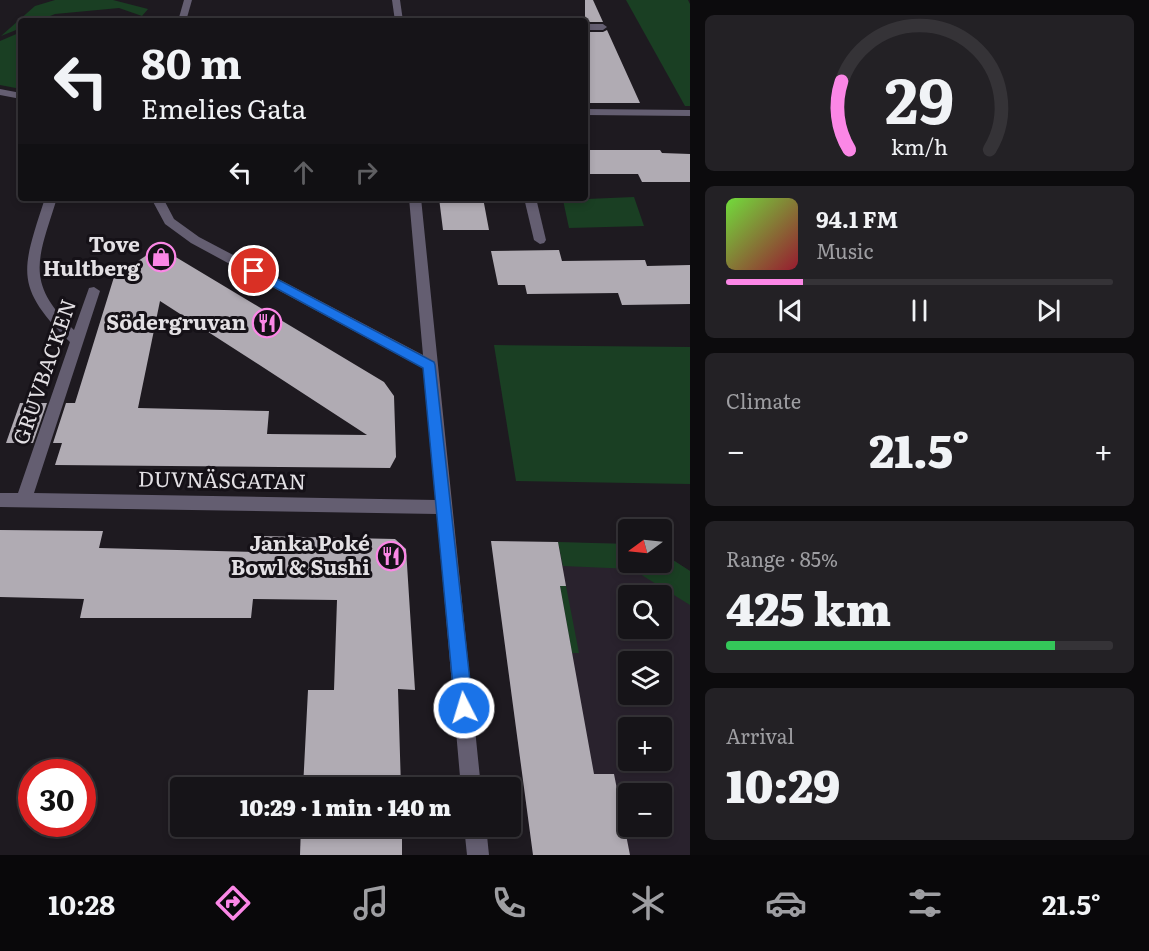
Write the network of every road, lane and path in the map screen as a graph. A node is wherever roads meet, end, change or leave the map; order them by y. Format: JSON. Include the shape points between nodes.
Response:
{"nodes":[{"id":1,"x":188,"y":0,"type":"edge"},
{"id":2,"x":396,"y":0,"type":"edge"},
{"id":3,"x":183,"y":18,"type":"edge"},
{"id":4,"x":399,"y":18,"type":"edge"},
{"id":5,"x":588,"y":27,"type":"edge"},
{"id":6,"x":603,"y":27,"type":"dead end"},
{"id":7,"x":0,"y":92,"type":"edge"},
{"id":8,"x":18,"y":95,"type":"edge"},
{"id":9,"x":588,"y":112,"type":"edge"},
{"id":10,"x":690,"y":113,"type":"edge"},
{"id":11,"x":50,"y":201,"type":"edge"},
{"id":12,"x":159,"y":201,"type":"edge"},
{"id":13,"x":415,"y":201,"type":"edge"},
{"id":14,"x":531,"y":201,"type":"edge"},
{"id":15,"x":540,"y":240,"type":"dead end"},
{"id":16,"x":94,"y":291,"type":"dead end"},
{"id":17,"x":76,"y":340,"type":"junction"},
{"id":18,"x":429,"y":365,"type":"junction"},
{"id":19,"x":0,"y":500,"type":"edge"},
{"id":20,"x":24,"y":500,"type":"junction"},
{"id":21,"x":444,"y":507,"type":"junction"},
{"id":22,"x":470,"y":777,"type":"edge"},
{"id":23,"x":476,"y":837,"type":"edge"},
{"id":24,"x":478,"y":855,"type":"edge"}],
"edges":[{"from":1,"to":3,"type":"street"},
{"from":2,"to":4,"type":"street"},
{"from":5,"to":6,"type":"street"},
{"from":7,"to":8,"type":"street"},
{"from":9,"to":10,"type":"street"},
{"from":11,"to":17,"type":"street","via":[[35,256],[33,284],[48,313]]},
{"from":12,"to":18,"type":"street","via":[[169,221],[195,240]]},
{"from":13,"to":18,"type":"street"},
{"from":14,"to":15,"type":"street"},
{"from":16,"to":17,"type":"street","name":"GRUVBACKEN"},
{"from":17,"to":20,"type":"street","name":"GRUVBACKEN"},
{"from":18,"to":21,"type":"street"},
{"from":19,"to":20,"type":"street","name":"DUVNÄSGATAN"},
{"from":20,"to":21,"type":"street","name":"DUVNÄSGATAN"},
{"from":21,"to":22,"type":"street"},
{"from":23,"to":24,"type":"street"}]}
